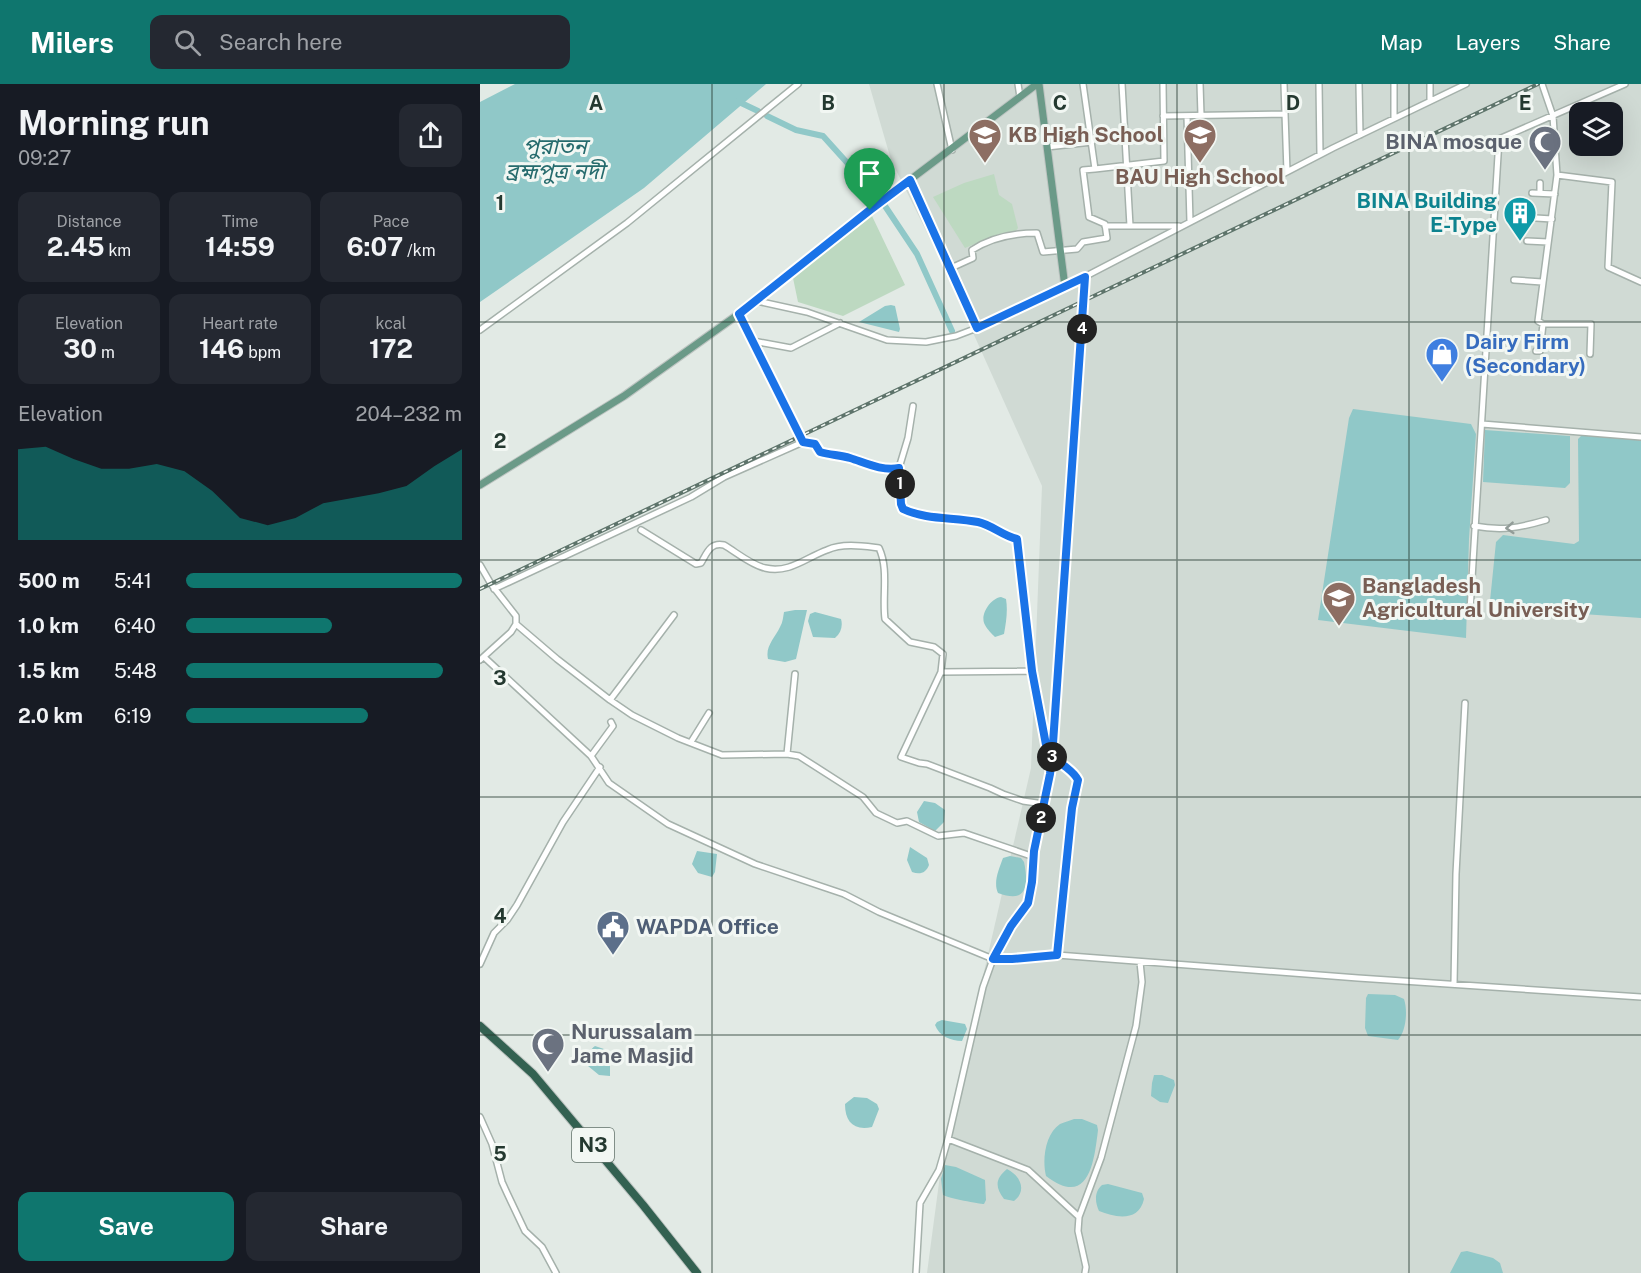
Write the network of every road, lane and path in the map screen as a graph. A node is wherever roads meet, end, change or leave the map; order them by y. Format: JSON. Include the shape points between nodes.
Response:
{"nodes":[{"id":1,"x":798,"y":84,"type":"edge"},
{"id":2,"x":937,"y":84,"type":"edge"},
{"id":3,"x":1018,"y":84,"type":"edge"},
{"id":4,"x":1038,"y":84,"type":"edge"},
{"id":5,"x":1083,"y":84,"type":"edge"},
{"id":6,"x":1122,"y":84,"type":"edge"},
{"id":7,"x":1163,"y":84,"type":"edge"},
{"id":8,"x":1200,"y":84,"type":"edge"},
{"id":9,"x":1284,"y":84,"type":"edge"},
{"id":10,"x":1319,"y":84,"type":"edge"},
{"id":11,"x":1359,"y":84,"type":"edge"},
{"id":12,"x":1394,"y":84,"type":"edge"},
{"id":13,"x":1430,"y":84,"type":"edge"},
{"id":14,"x":1465,"y":84,"type":"edge"},
{"id":15,"x":1542,"y":84,"type":"edge"},
{"id":16,"x":1625,"y":84,"type":"edge"},
{"id":17,"x":1020,"y":97,"type":"junction"},
{"id":18,"x":1430,"y":101,"type":"junction"},
{"id":19,"x":1285,"y":114,"type":"junction"},
{"id":20,"x":1164,"y":116,"type":"junction"},
{"id":21,"x":1187,"y":116,"type":"junction"},
{"id":22,"x":1201,"y":116,"type":"junction"},
{"id":23,"x":1554,"y":116,"type":"junction"},
{"id":24,"x":1395,"y":118,"type":"junction"},
{"id":25,"x":1360,"y":135,"type":"junction"},
{"id":26,"x":1092,"y":141,"type":"junction"},
{"id":27,"x":1047,"y":147,"type":"junction"},
{"id":28,"x":952,"y":150,"type":"junction"},
{"id":29,"x":1320,"y":154,"type":"junction"},
{"id":30,"x":1127,"y":165,"type":"junction"},
{"id":31,"x":1095,"y":169,"type":"junction"},
{"id":32,"x":1287,"y":172,"type":"junction"},
{"id":33,"x":1557,"y":175,"type":"junction"},
{"id":34,"x":910,"y":180,"type":"junction"},
{"id":35,"x":1540,"y":183,"type":"dead end"},
{"id":36,"x":1532,"y":193,"type":"dead end"},
{"id":37,"x":1540,"y":194,"type":"junction"},
{"id":38,"x":1555,"y":194,"type":"junction"},
{"id":39,"x":1519,"y":217,"type":"dead end"},
{"id":40,"x":1552,"y":219,"type":"junction"},
{"id":41,"x":1190,"y":222,"type":"junction"},
{"id":42,"x":1105,"y":226,"type":"junction"},
{"id":43,"x":1130,"y":226,"type":"junction"},
{"id":44,"x":1182,"y":226,"type":"junction"},
{"id":45,"x":1527,"y":241,"type":"dead end"},
{"id":46,"x":1548,"y":242,"type":"junction"},
{"id":47,"x":1060,"y":250,"type":"junction"},
{"id":48,"x":951,"y":268,"type":"junction"},
{"id":49,"x":1085,"y":277,"type":"junction"},
{"id":50,"x":1514,"y":280,"type":"dead end"},
{"id":51,"x":1542,"y":282,"type":"junction"},
{"id":52,"x":1641,"y":282,"type":"edge"},
{"id":53,"x":1065,"y":287,"type":"junction"},
{"id":54,"x":757,"y":301,"type":"junction"},
{"id":55,"x":739,"y":314,"type":"junction"},
{"id":56,"x":840,"y":323,"type":"junction"},
{"id":57,"x":1543,"y":324,"type":"junction"},
{"id":58,"x":977,"y":328,"type":"junction"},
{"id":59,"x":480,"y":330,"type":"edge"},
{"id":60,"x":753,"y":341,"type":"junction"},
{"id":61,"x":1536,"y":351,"type":"dead end"},
{"id":62,"x":1590,"y":354,"type":"dead end"},
{"id":63,"x":913,"y":406,"type":"dead end"},
{"id":64,"x":1482,"y":424,"type":"junction"},
{"id":65,"x":1641,"y":437,"type":"edge"},
{"id":66,"x":803,"y":442,"type":"junction"},
{"id":67,"x":899,"y":468,"type":"junction"},
{"id":68,"x":480,"y":485,"type":"edge"},
{"id":69,"x":1546,"y":520,"type":"dead end"},
{"id":70,"x":1474,"y":526,"type":"junction"},
{"id":71,"x":641,"y":530,"type":"dead end"},
{"id":72,"x":480,"y":565,"type":"edge"},
{"id":73,"x":494,"y":589,"type":"junction"},
{"id":74,"x":1470,"y":611,"type":"dead end"},
{"id":75,"x":674,"y":615,"type":"dead end"},
{"id":76,"x":516,"y":624,"type":"junction"},
{"id":77,"x":482,"y":658,"type":"edge"},
{"id":78,"x":1032,"y":671,"type":"junction"},
{"id":79,"x":941,"y":672,"type":"junction"},
{"id":80,"x":795,"y":674,"type":"dead end"},
{"id":81,"x":610,"y":700,"type":"junction"},
{"id":82,"x":1465,"y":703,"type":"dead end"},
{"id":83,"x":709,"y":713,"type":"dead end"},
{"id":84,"x":611,"y":722,"type":"dead end"},
{"id":85,"x":691,"y":742,"type":"junction"},
{"id":86,"x":787,"y":754,"type":"junction"},
{"id":87,"x":591,"y":756,"type":"junction"},
{"id":88,"x":1052,"y":758,"type":"junction"},
{"id":89,"x":600,"y":767,"type":"junction"},
{"id":90,"x":1044,"y":804,"type":"junction"},
{"id":91,"x":1034,"y":857,"type":"junction"},
{"id":92,"x":1057,"y":955,"type":"junction"},
{"id":93,"x":993,"y":959,"type":"junction"},
{"id":94,"x":1140,"y":962,"type":"junction"},
{"id":95,"x":480,"y":964,"type":"edge"},
{"id":96,"x":1454,"y":984,"type":"junction"},
{"id":97,"x":1641,"y":997,"type":"edge"},
{"id":98,"x":480,"y":1026,"type":"edge"},
{"id":99,"x":480,"y":1117,"type":"edge"},
{"id":100,"x":948,"y":1139,"type":"junction"},
{"id":101,"x":1078,"y":1217,"type":"junction"},
{"id":102,"x":556,"y":1273,"type":"edge"},
{"id":103,"x":697,"y":1273,"type":"edge"},
{"id":104,"x":916,"y":1273,"type":"edge"},
{"id":105,"x":1085,"y":1273,"type":"edge"}],
"edges":[{"from":1,"to":59,"type":"street","via":[[627,223]]},
{"from":2,"to":28,"type":"street"},
{"from":3,"to":17,"type":"street"},
{"from":4,"to":17,"type":"main road"},
{"from":4,"to":27,"type":"main road"},
{"from":5,"to":26,"type":"street"},
{"from":6,"to":30,"type":"street"},
{"from":7,"to":20,"type":"street"},
{"from":8,"to":22,"type":"street"},
{"from":9,"to":19,"type":"street"},
{"from":10,"to":29,"type":"street"},
{"from":11,"to":25,"type":"street"},
{"from":12,"to":24,"type":"street"},
{"from":13,"to":18,"type":"street"},
{"from":14,"to":18,"type":"street"},
{"from":15,"to":23,"type":"street"},
{"from":16,"to":23,"type":"street"},
{"from":17,"to":28,"type":"main road"},
{"from":18,"to":24,"type":"street"},
{"from":19,"to":22,"type":"street"},
{"from":19,"to":32,"type":"street"},
{"from":20,"to":21,"type":"street"},
{"from":20,"to":30,"type":"street","via":[[1164,161]]},
{"from":21,"to":22,"type":"street"},
{"from":21,"to":41,"type":"street"},
{"from":23,"to":33,"type":"street"},
{"from":23,"to":64,"type":"street","via":[[1499,139]]},
{"from":24,"to":25,"type":"street"},
{"from":25,"to":29,"type":"street"},
{"from":26,"to":27,"type":"street"},
{"from":26,"to":31,"type":"street"},
{"from":27,"to":47,"type":"main road"},
{"from":28,"to":34,"type":"main road"},
{"from":29,"to":32,"type":"street"},
{"from":30,"to":31,"type":"street"},
{"from":30,"to":43,"type":"street"},
{"from":31,"to":42,"type":"street","via":[[1083,170],[1089,217]]},
{"from":32,"to":41,"type":"street"},
{"from":33,"to":38,"type":"street"},
{"from":33,"to":52,"type":"street","via":[[1612,182],[1608,267]]},
{"from":34,"to":48,"type":"street"},
{"from":34,"to":54,"type":"main road"},
{"from":35,"to":37,"type":"street"},
{"from":36,"to":37,"type":"street"},
{"from":37,"to":38,"type":"street"},
{"from":38,"to":40,"type":"street"},
{"from":39,"to":40,"type":"street"},
{"from":40,"to":46,"type":"street"},
{"from":41,"to":44,"type":"street"},
{"from":42,"to":43,"type":"street"},
{"from":42,"to":47,"type":"street","via":[[1107,238],[1083,242],[1077,249]]},
{"from":43,"to":44,"type":"street"},
{"from":44,"to":49,"type":"street"},
{"from":45,"to":46,"type":"street"},
{"from":46,"to":51,"type":"street"},
{"from":47,"to":48,"type":"street","via":[[1042,252],[1037,233],[1017,233],[976,247],[971,252],[973,258]]},
{"from":47,"to":53,"type":"main road"},
{"from":48,"to":58,"type":"street"},
{"from":49,"to":53,"type":"street"},
{"from":49,"to":88,"type":"street"},
{"from":50,"to":51,"type":"street"},
{"from":51,"to":57,"type":"street","via":[[1538,321]]},
{"from":53,"to":58,"type":"street"},
{"from":54,"to":55,"type":"main road"},
{"from":54,"to":56,"type":"street"},
{"from":55,"to":60,"type":"street"},
{"from":55,"to":68,"type":"main road","via":[[624,396]]},
{"from":56,"to":58,"type":"street","via":[[887,340],[913,342],[939,340]]},
{"from":56,"to":60,"type":"street","via":[[791,348]]},
{"from":57,"to":61,"type":"street","via":[[1540,351]]},
{"from":57,"to":62,"type":"street","via":[[1591,324]]},
{"from":60,"to":66,"type":"street"},
{"from":63,"to":67,"type":"street"},
{"from":64,"to":65,"type":"street"},
{"from":64,"to":70,"type":"street"},
{"from":66,"to":67,"type":"street","via":[[815,444],[825,454],[890,470]]},
{"from":66,"to":73,"type":"street"},
{"from":67,"to":78,"type":"street","via":[[903,509],[981,522],[1017,539]]},
{"from":69,"to":70,"type":"street","one_way":true,"via":[[1518,528]]},
{"from":70,"to":74,"type":"street"},
{"from":71,"to":79,"type":"street","via":[[696,564],[717,543],[765,568],[800,564],[838,547],[879,548],[884,560],[885,619],[910,642],[934,647],[943,654]]},
{"from":72,"to":73,"type":"street"},
{"from":73,"to":76,"type":"street","via":[[516,616]]},
{"from":75,"to":81,"type":"street"},
{"from":76,"to":77,"type":"street"},
{"from":76,"to":81,"type":"street"},
{"from":77,"to":87,"type":"street"},
{"from":78,"to":79,"type":"street"},
{"from":78,"to":88,"type":"street","via":[[1047,750]]},
{"from":79,"to":90,"type":"street","via":[[901,757],[1013,798]]},
{"from":80,"to":86,"type":"street"},
{"from":81,"to":85,"type":"street","via":[[632,715]]},
{"from":82,"to":96,"type":"street"},
{"from":83,"to":85,"type":"street"},
{"from":84,"to":87,"type":"street","via":[[613,726]]},
{"from":85,"to":86,"type":"street","via":[[722,755]]},
{"from":86,"to":91,"type":"street","via":[[799,756],[863,797],[876,813],[897,823],[907,821],[938,836],[964,833]]},
{"from":87,"to":89,"type":"street"},
{"from":88,"to":90,"type":"street"},
{"from":88,"to":92,"type":"street","via":[[1078,780]]},
{"from":89,"to":93,"type":"street","via":[[609,783],[678,829],[755,864],[844,894]]},
{"from":89,"to":95,"type":"street","via":[[563,822],[517,905],[494,933]]},
{"from":90,"to":91,"type":"street"},
{"from":91,"to":93,"type":"street","via":[[1028,903]]},
{"from":92,"to":93,"type":"street"},
{"from":92,"to":94,"type":"street"},
{"from":93,"to":100,"type":"street"},
{"from":94,"to":96,"type":"street"},
{"from":94,"to":101,"type":"street","via":[[1142,982],[1136,1026],[1101,1158]]},
{"from":96,"to":97,"type":"street"},
{"from":98,"to":103,"type":"highway","number":"N3","via":[[533,1074]]},
{"from":99,"to":102,"type":"street","via":[[502,1182],[525,1231],[543,1247]]},
{"from":100,"to":101,"type":"street","via":[[1028,1170]]},
{"from":100,"to":104,"type":"street","via":[[939,1170],[921,1203]]},
{"from":101,"to":105,"type":"street"}]}
